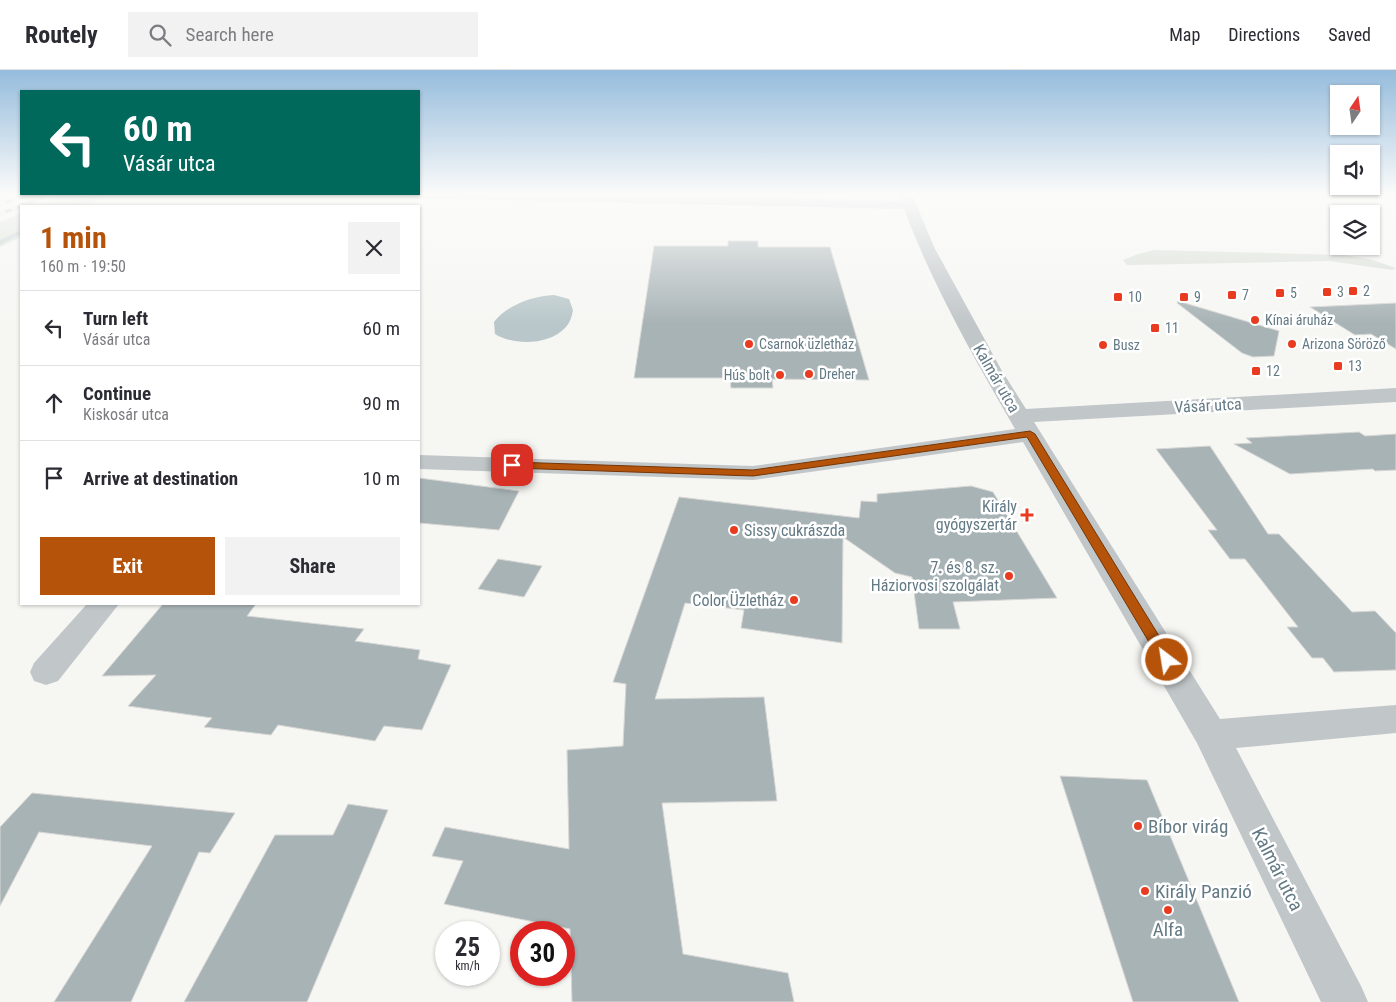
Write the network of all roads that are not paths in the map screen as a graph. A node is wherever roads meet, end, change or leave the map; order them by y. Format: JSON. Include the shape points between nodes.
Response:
{"nodes":[{"id":1,"x":922,"y":237,"type":"edge"},
{"id":2,"x":1396,"y":396,"type":"edge"},
{"id":3,"x":1025,"y":425,"type":"junction"},
{"id":4,"x":420,"y":462,"type":"edge"},
{"id":5,"x":103,"y":605,"type":"edge"},
{"id":6,"x":46,"y":672,"type":"dead end"},
{"id":7,"x":1396,"y":719,"type":"edge"},
{"id":8,"x":1211,"y":735,"type":"junction"},
{"id":9,"x":1345,"y":1002,"type":"edge"}],
"edges":[{"from":1,"to":3,"type":"street","name":"Kalmár utca","via":[[992,371]]},
{"from":2,"to":3,"type":"street","name":"Vásár utca"},
{"from":3,"to":4,"type":"street","name":"Vásár utca","via":[[753,473]]},
{"from":3,"to":8,"type":"street","name":"Kalmár utca"},
{"from":5,"to":6,"type":"street"},
{"from":7,"to":8,"type":"street"},
{"from":8,"to":9,"type":"street","name":"Kalmár utca"}]}
